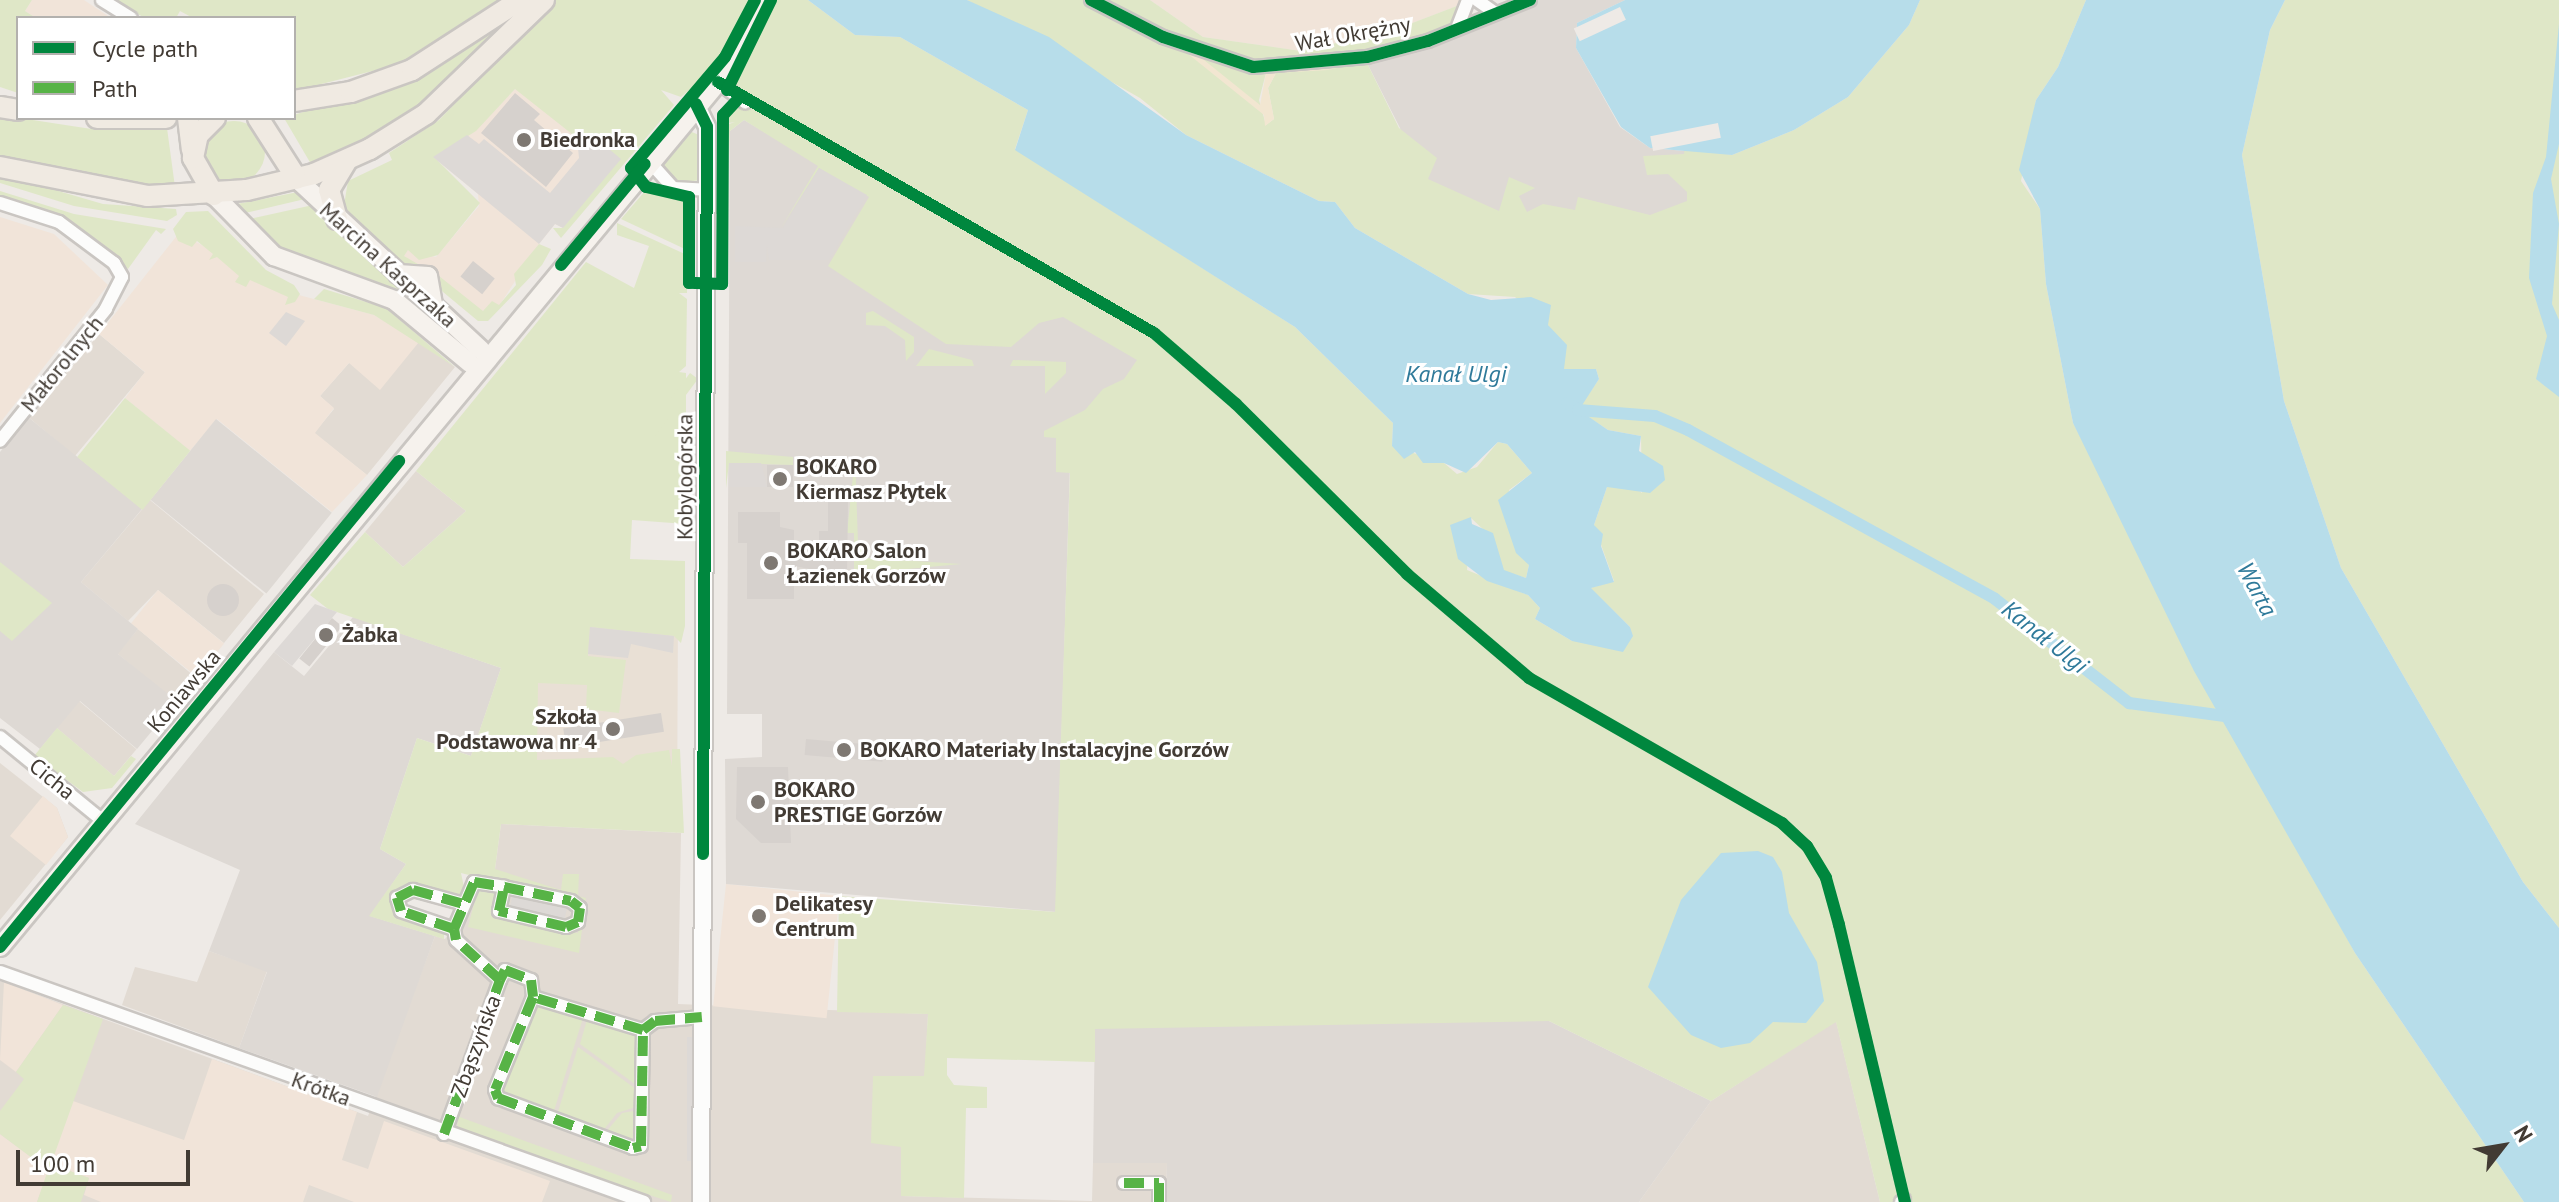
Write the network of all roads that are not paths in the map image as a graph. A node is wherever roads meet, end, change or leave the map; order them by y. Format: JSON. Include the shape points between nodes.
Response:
{"nodes":[{"id":1,"x":102,"y":0,"type":"edge"},
{"id":2,"x":520,"y":0,"type":"edge"},
{"id":3,"x":544,"y":0,"type":"edge"},
{"id":4,"x":764,"y":0,"type":"edge"},
{"id":5,"x":1091,"y":0,"type":"edge"},
{"id":6,"x":1468,"y":0,"type":"edge"},
{"id":7,"x":1477,"y":0,"type":"edge"},
{"id":8,"x":1530,"y":0,"type":"edge"},
{"id":9,"x":1494,"y":12,"type":"junction"},
{"id":10,"x":128,"y":16,"type":"edge"},
{"id":11,"x":1457,"y":29,"type":"junction"},
{"id":12,"x":722,"y":76,"type":"junction"},
{"id":13,"x":296,"y":101,"type":"edge"},
{"id":14,"x":745,"y":102,"type":"dead end"},
{"id":15,"x":696,"y":104,"type":"junction"},
{"id":16,"x":188,"y":120,"type":"edge"},
{"id":17,"x":213,"y":120,"type":"edge"},
{"id":18,"x":263,"y":126,"type":"edge"},
{"id":19,"x":193,"y":158,"type":"junction"},
{"id":20,"x":347,"y":160,"type":"junction"},
{"id":21,"x":648,"y":160,"type":"junction"},
{"id":22,"x":0,"y":167,"type":"edge"},
{"id":23,"x":297,"y":179,"type":"junction"},
{"id":24,"x":247,"y":190,"type":"junction"},
{"id":25,"x":707,"y":190,"type":"junction"},
{"id":26,"x":214,"y":195,"type":"junction"},
{"id":27,"x":0,"y":203,"type":"edge"},
{"id":28,"x":337,"y":219,"type":"junction"},
{"id":29,"x":479,"y":359,"type":"junction"},
{"id":30,"x":0,"y":441,"type":"edge"},
{"id":31,"x":0,"y":737,"type":"edge"},
{"id":32,"x":103,"y":821,"type":"junction"},
{"id":33,"x":504,"y":887,"type":"junction"},
{"id":34,"x":464,"y":904,"type":"junction"},
{"id":35,"x":454,"y":929,"type":"junction"},
{"id":36,"x":0,"y":947,"type":"edge"},
{"id":37,"x":0,"y":972,"type":"edge"},
{"id":38,"x":500,"y":980,"type":"junction"},
{"id":39,"x":533,"y":997,"type":"junction"},
{"id":40,"x":702,"y":1017,"type":"junction"},
{"id":41,"x":643,"y":1030,"type":"junction"},
{"id":42,"x":444,"y":1134,"type":"junction"},
{"id":43,"x":1124,"y":1183,"type":"dead end"},
{"id":44,"x":644,"y":1202,"type":"edge"},
{"id":45,"x":701,"y":1202,"type":"edge"},
{"id":46,"x":1159,"y":1202,"type":"edge"}],
"edges":[{"from":1,"to":10,"type":"street"},
{"from":2,"to":13,"type":"main road","via":[[412,70],[351,92]]},
{"from":3,"to":20,"type":"main road","via":[[449,97]]},
{"from":4,"to":12,"type":"main road","name":"Koniawska"},
{"from":5,"to":11,"type":"street","name":"Wał Okrężny","via":[[1163,37],[1253,67],[1367,57]]},
{"from":6,"to":11,"type":"street"},
{"from":7,"to":9,"type":"street"},
{"from":8,"to":9,"type":"street","name":"Wał Okrężny"},
{"from":9,"to":11,"type":"street","name":"Wał Okrężny"},
{"from":12,"to":14,"type":"street"},
{"from":12,"to":15,"type":"main road","name":"Koniawska"},
{"from":15,"to":21,"type":"main road","name":"Koniawska"},
{"from":15,"to":25,"type":"street","name":"Kobylogórska","via":[[706,123]]},
{"from":16,"to":19,"type":"main road"},
{"from":17,"to":19,"type":"main road","via":[[198,135]]},
{"from":18,"to":23,"type":"main road"},
{"from":18,"to":24,"type":"main road","via":[[267,169]]},
{"from":19,"to":26,"type":"main road"},
{"from":20,"to":23,"type":"main road"},
{"from":20,"to":28,"type":"main road","via":[[329,190]]},
{"from":21,"to":25,"type":"street","via":[[673,188]]},
{"from":21,"to":29,"type":"main road","name":"Koniawska"},
{"from":22,"to":26,"type":"main road","via":[[119,194]]},
{"from":23,"to":24,"type":"main road"},
{"from":23,"to":28,"type":"main road","name":"Marcina Kasprzaka"},
{"from":24,"to":26,"type":"main road"},
{"from":25,"to":40,"type":"street","name":"Kobylogórska"},
{"from":26,"to":29,"type":"main road","name":"Marcina Kasprzaka","via":[[274,256],[394,300]]},
{"from":27,"to":30,"type":"street","name":"Małorolnych","via":[[73,231],[118,268],[121,286]]},
{"from":28,"to":29,"type":"main road","name":"Marcina Kasprzaka","via":[[440,313]]},
{"from":29,"to":32,"type":"main road","name":"Koniawska"},
{"from":31,"to":32,"type":"street","name":"Cicha"},
{"from":32,"to":36,"type":"main road","name":"Koniawska"},
{"from":33,"to":33,"type":"street","via":[[499,911],[566,927],[581,915],[571,901]]},
{"from":33,"to":34,"type":"street","via":[[474,882]]},
{"from":34,"to":35,"type":"street"},
{"from":34,"to":35,"type":"street","via":[[413,890],[397,898],[401,911]]},
{"from":35,"to":38,"type":"street","name":"Zbąszyńska","via":[[456,940]]},
{"from":37,"to":42,"type":"street","name":"Krótka"},
{"from":38,"to":39,"type":"street","via":[[505,970],[531,980]]},
{"from":38,"to":42,"type":"street","name":"Zbąszyńska"},
{"from":39,"to":41,"type":"street"},
{"from":39,"to":41,"type":"street","via":[[495,1090],[498,1098],[637,1148],[644,1139]]},
{"from":40,"to":41,"type":"street","via":[[655,1021]]},
{"from":40,"to":45,"type":"street","name":"Kobylogórska"},
{"from":42,"to":44,"type":"street","name":"Krótka"},
{"from":43,"to":46,"type":"street","via":[[1159,1183]]}]}
